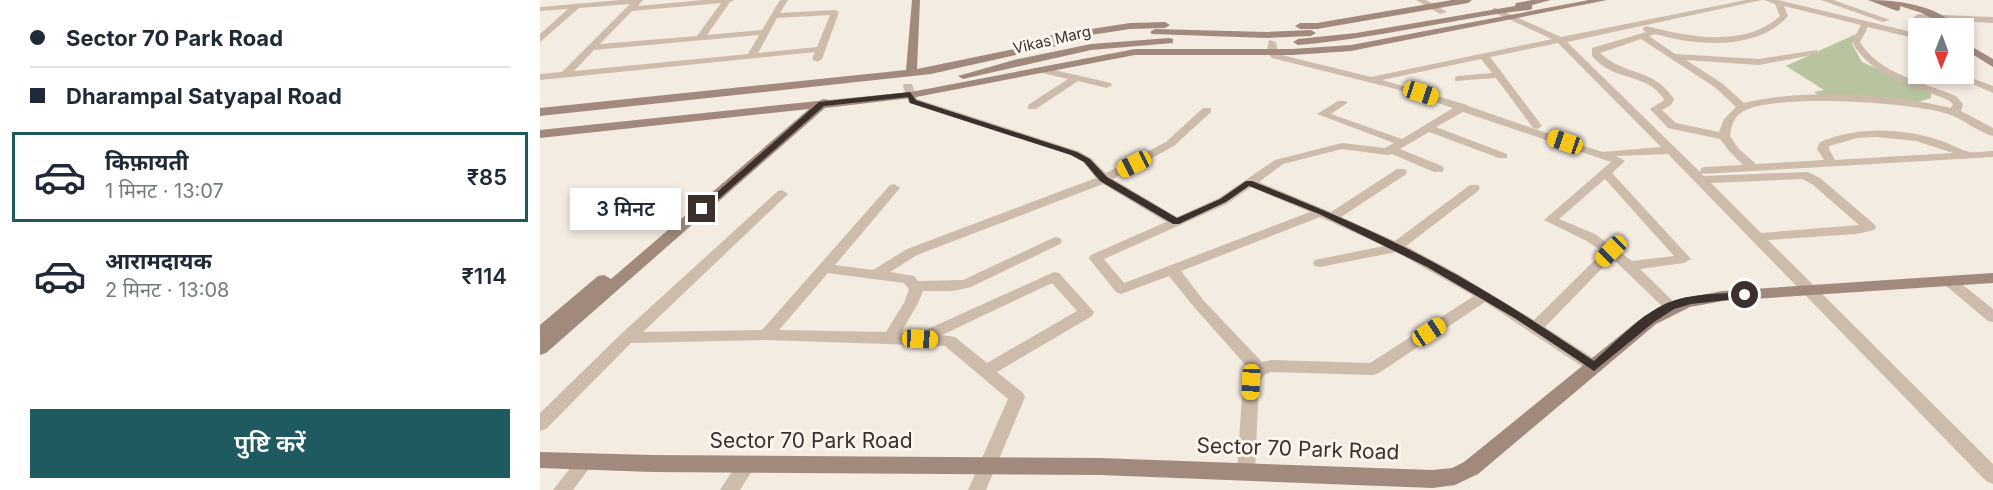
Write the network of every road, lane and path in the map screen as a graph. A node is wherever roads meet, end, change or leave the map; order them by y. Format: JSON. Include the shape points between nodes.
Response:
{"nodes":[{"id":1,"x":638,"y":0,"type":"edge"},
{"id":2,"x":730,"y":0,"type":"edge"},
{"id":3,"x":784,"y":0,"type":"edge"},
{"id":4,"x":918,"y":0,"type":"edge"},
{"id":5,"x":1420,"y":0,"type":"edge"},
{"id":6,"x":1468,"y":0,"type":"edge"},
{"id":7,"x":1508,"y":0,"type":"edge"},
{"id":8,"x":1546,"y":0,"type":"edge"},
{"id":9,"x":1571,"y":0,"type":"edge"},
{"id":10,"x":1603,"y":0,"type":"edge"},
{"id":11,"x":1758,"y":0,"type":"edge"},
{"id":12,"x":1768,"y":0,"type":"edge"},
{"id":13,"x":1797,"y":0,"type":"edge"},
{"id":14,"x":1825,"y":0,"type":"edge"},
{"id":15,"x":1872,"y":0,"type":"edge"},
{"id":16,"x":1889,"y":0,"type":"edge"},
{"id":17,"x":1494,"y":4,"type":"edge"},
{"id":18,"x":1779,"y":4,"type":"junction"},
{"id":19,"x":578,"y":5,"type":"junction"},
{"id":20,"x":540,"y":9,"type":"edge"},
{"id":21,"x":630,"y":9,"type":"junction"},
{"id":22,"x":1438,"y":9,"type":"junction"},
{"id":23,"x":774,"y":16,"type":"junction"},
{"id":24,"x":1918,"y":17,"type":"joint"},
{"id":25,"x":1936,"y":17,"type":"junction"},
{"id":26,"x":1513,"y":18,"type":"junction"},
{"id":27,"x":1954,"y":18,"type":"edge"},
{"id":28,"x":1974,"y":19,"type":"edge"},
{"id":29,"x":1974,"y":20,"type":"edge"},
{"id":30,"x":1993,"y":20,"type":"edge"},
{"id":31,"x":1866,"y":23,"type":"junction"},
{"id":32,"x":1637,"y":25,"type":"junction"},
{"id":33,"x":1993,"y":31,"type":"edge"},
{"id":34,"x":764,"y":32,"type":"junction"},
{"id":35,"x":1654,"y":32,"type":"junction"},
{"id":36,"x":1908,"y":33,"type":"edge"},
{"id":37,"x":1908,"y":34,"type":"edge"},
{"id":38,"x":1643,"y":36,"type":"junction"},
{"id":39,"x":700,"y":38,"type":"junction"},
{"id":40,"x":540,"y":39,"type":"edge"},
{"id":41,"x":1558,"y":39,"type":"junction"},
{"id":42,"x":1974,"y":40,"type":"edge"},
{"id":43,"x":1272,"y":47,"type":"junction"},
{"id":44,"x":591,"y":48,"type":"junction"},
{"id":45,"x":821,"y":49,"type":"junction"},
{"id":46,"x":1814,"y":52,"type":"dead end"},
{"id":47,"x":1974,"y":52,"type":"edge"},
{"id":48,"x":1993,"y":52,"type":"edge"},
{"id":49,"x":1006,"y":54,"type":"junction"},
{"id":50,"x":1483,"y":55,"type":"junction"},
{"id":51,"x":751,"y":56,"type":"junction"},
{"id":52,"x":1674,"y":57,"type":"junction"},
{"id":53,"x":818,"y":59,"type":"dead end"},
{"id":54,"x":1021,"y":63,"type":"junction"},
{"id":55,"x":1993,"y":64,"type":"edge"},
{"id":56,"x":911,"y":69,"type":"junction"},
{"id":57,"x":1041,"y":70,"type":"junction"},
{"id":58,"x":565,"y":74,"type":"junction"},
{"id":59,"x":1499,"y":75,"type":"junction"},
{"id":60,"x":540,"y":76,"type":"edge"},
{"id":61,"x":1076,"y":78,"type":"junction"},
{"id":62,"x":1370,"y":79,"type":"junction"},
{"id":63,"x":1458,"y":79,"type":"dead end"},
{"id":64,"x":1974,"y":82,"type":"edge"},
{"id":65,"x":1107,"y":85,"type":"dead end"},
{"id":66,"x":909,"y":90,"type":"junction"},
{"id":67,"x":1993,"y":90,"type":"edge"},
{"id":68,"x":818,"y":100,"type":"junction"},
{"id":69,"x":540,"y":103,"type":"edge"},
{"id":70,"x":1342,"y":103,"type":"dead end"},
{"id":71,"x":1032,"y":107,"type":"dead end"},
{"id":72,"x":1463,"y":107,"type":"junction"},
{"id":73,"x":1742,"y":107,"type":"junction"},
{"id":74,"x":559,"y":110,"type":"junction"},
{"id":75,"x":1207,"y":110,"type":"dead end"},
{"id":76,"x":540,"y":112,"type":"edge"},
{"id":77,"x":1955,"y":113,"type":"junction"},
{"id":78,"x":1537,"y":126,"type":"dead end"},
{"id":79,"x":1428,"y":128,"type":"junction"},
{"id":80,"x":542,"y":129,"type":"edge"},
{"id":81,"x":1993,"y":133,"type":"edge"},
{"id":82,"x":1724,"y":136,"type":"junction"},
{"id":83,"x":1398,"y":147,"type":"junction"},
{"id":84,"x":1671,"y":150,"type":"junction"},
{"id":85,"x":1599,"y":153,"type":"junction"},
{"id":86,"x":1993,"y":154,"type":"edge"},
{"id":87,"x":1967,"y":155,"type":"junction"},
{"id":88,"x":1503,"y":156,"type":"dead end"},
{"id":89,"x":1831,"y":162,"type":"junction"},
{"id":90,"x":1752,"y":166,"type":"junction"},
{"id":91,"x":1438,"y":169,"type":"dead end"},
{"id":92,"x":1401,"y":172,"type":"dead end"},
{"id":93,"x":1605,"y":172,"type":"junction"},
{"id":94,"x":1696,"y":176,"type":"junction"},
{"id":95,"x":1104,"y":179,"type":"junction"},
{"id":96,"x":1249,"y":182,"type":"junction"},
{"id":97,"x":894,"y":188,"type":"dead end"},
{"id":98,"x":1474,"y":188,"type":"dead end"},
{"id":99,"x":782,"y":194,"type":"dead end"},
{"id":100,"x":1327,"y":215,"type":"junction"},
{"id":101,"x":1176,"y":222,"type":"junction"},
{"id":102,"x":1756,"y":237,"type":"junction"},
{"id":103,"x":1055,"y":241,"type":"dead end"},
{"id":104,"x":1395,"y":248,"type":"junction"},
{"id":105,"x":1611,"y":251,"type":"junction"},
{"id":106,"x":1320,"y":263,"type":"dead end"},
{"id":107,"x":1629,"y":266,"type":"junction"},
{"id":108,"x":824,"y":268,"type":"junction"},
{"id":109,"x":1172,"y":270,"type":"junction"},
{"id":110,"x":877,"y":274,"type":"junction"},
{"id":111,"x":1993,"y":278,"type":"edge"},
{"id":112,"x":1949,"y":281,"type":"junction"},
{"id":113,"x":914,"y":285,"type":"junction"},
{"id":114,"x":1810,"y":292,"type":"junction"},
{"id":115,"x":1484,"y":296,"type":"junction"},
{"id":116,"x":1670,"y":306,"type":"junction"},
{"id":117,"x":1993,"y":317,"type":"edge"},
{"id":118,"x":1536,"y":327,"type":"junction"},
{"id":119,"x":540,"y":334,"type":"edge"},
{"id":120,"x":766,"y":335,"type":"junction"},
{"id":121,"x":627,"y":338,"type":"junction"},
{"id":122,"x":890,"y":338,"type":"junction"},
{"id":123,"x":920,"y":339,"type":"junction"},
{"id":124,"x":540,"y":349,"type":"edge"},
{"id":125,"x":1594,"y":367,"type":"junction"},
{"id":126,"x":1259,"y":369,"type":"junction"},
{"id":127,"x":986,"y":370,"type":"junction"},
{"id":128,"x":540,"y":424,"type":"edge"},
{"id":129,"x":540,"y":460,"type":"edge"},
{"id":130,"x":585,"y":462,"type":"junction"},
{"id":131,"x":987,"y":465,"type":"junction"},
{"id":132,"x":746,"y":466,"type":"junction"},
{"id":133,"x":1246,"y":470,"type":"junction"},
{"id":134,"x":1993,"y":476,"type":"edge"},
{"id":135,"x":1434,"y":484,"type":"edge"},
{"id":136,"x":562,"y":490,"type":"edge"},
{"id":137,"x":729,"y":490,"type":"edge"},
{"id":138,"x":977,"y":490,"type":"edge"}],
"edges":[{"from":1,"to":19,"type":"street"},
{"from":1,"to":21,"type":"street"},
{"from":2,"to":21,"type":"street"},
{"from":2,"to":39,"type":"street"},
{"from":3,"to":23,"type":"street"},
{"from":4,"to":56,"type":"street"},
{"from":5,"to":22,"type":"street"},
{"from":6,"to":22,"type":"street"},
{"from":7,"to":17,"type":"street"},
{"from":8,"to":17,"type":"street"},
{"from":9,"to":17,"type":"street","name":"Vikas Marg"},
{"from":10,"to":26,"type":"street"},
{"from":11,"to":32,"type":"street"},
{"from":12,"to":18,"type":"street"},
{"from":13,"to":18,"type":"street"},
{"from":14,"to":36,"type":"street","via":[[1887,20]]},
{"from":15,"to":24,"type":"street"},
{"from":16,"to":25,"type":"street"},
{"from":17,"to":22,"type":"street","name":"Vikas Marg"},
{"from":17,"to":26,"type":"street"},
{"from":17,"to":43,"type":"street","name":"Vikas Marg","via":[[1366,34]]},
{"from":18,"to":31,"type":"street"},
{"from":18,"to":35,"type":"street","via":[[1784,16],[1774,28],[1762,33],[1700,38]]},
{"from":19,"to":20,"type":"street"},
{"from":19,"to":40,"type":"street"},
{"from":21,"to":44,"type":"street"},
{"from":22,"to":49,"type":"street","name":"Vikas Marg","via":[[1358,27],[1294,34],[1113,33]]},
{"from":22,"to":56,"type":"street","via":[[1317,26],[1131,26],[1083,32]]},
{"from":23,"to":34,"type":"street"},
{"from":23,"to":45,"type":"street","via":[[835,12]]},
{"from":24,"to":25,"type":"street"},
{"from":25,"to":27,"type":"street"},
{"from":26,"to":41,"type":"street"},
{"from":26,"to":43,"type":"street","via":[[1351,48]]},
{"from":28,"to":30,"type":"street"},
{"from":29,"to":33,"type":"street"},
{"from":31,"to":37,"type":"street"},
{"from":31,"to":77,"type":"street","via":[[1856,42],[1861,53],[1890,72],[1952,98],[1958,104]]},
{"from":32,"to":35,"type":"street"},
{"from":32,"to":41,"type":"street"},
{"from":34,"to":39,"type":"street"},
{"from":34,"to":51,"type":"street"},
{"from":35,"to":38,"type":"street"},
{"from":38,"to":52,"type":"street"},
{"from":38,"to":82,"type":"street","via":[[1595,50],[1595,54],[1609,66],[1647,78],[1664,90],[1667,103],[1655,109],[1672,126]]},
{"from":39,"to":44,"type":"street"},
{"from":41,"to":50,"type":"street"},
{"from":41,"to":84,"type":"street"},
{"from":42,"to":48,"type":"street"},
{"from":43,"to":54,"type":"street","name":"Vikas Marg","via":[[1129,41],[1088,46]]},
{"from":43,"to":57,"type":"street","via":[[1135,52]]},
{"from":43,"to":62,"type":"street","via":[[1275,56]]},
{"from":44,"to":58,"type":"street"},
{"from":45,"to":51,"type":"street"},
{"from":45,"to":53,"type":"street"},
{"from":46,"to":52,"type":"street","via":[[1759,62]]},
{"from":47,"to":55,"type":"street"},
{"from":49,"to":54,"type":"street","via":[[1022,55]]},
{"from":49,"to":56,"type":"street","name":"Vikas Marg"},
{"from":50,"to":59,"type":"street"},
{"from":50,"to":62,"type":"street"},
{"from":51,"to":58,"type":"street"},
{"from":52,"to":73,"type":"street","via":[[1717,82]]},
{"from":54,"to":66,"type":"street","name":"Vikas Marg"},
{"from":56,"to":69,"type":"street"},
{"from":56,"to":74,"type":"street","name":"Vikas Marg"},
{"from":57,"to":61,"type":"street"},
{"from":57,"to":66,"type":"street"},
{"from":58,"to":60,"type":"street"},
{"from":59,"to":63,"type":"street"},
{"from":59,"to":78,"type":"street"},
{"from":61,"to":65,"type":"street"},
{"from":61,"to":71,"type":"street"},
{"from":62,"to":72,"type":"street"},
{"from":64,"to":67,"type":"street"},
{"from":66,"to":68,"type":"street"},
{"from":66,"to":95,"type":"street","via":[[913,101],[1074,153],[1087,160]]},
{"from":68,"to":80,"type":"street"},
{"from":68,"to":119,"type":"street"},
{"from":68,"to":124,"type":"street"},
{"from":70,"to":83,"type":"street","via":[[1322,114]]},
{"from":72,"to":79,"type":"street"},
{"from":72,"to":85,"type":"street"},
{"from":73,"to":77,"type":"street","via":[[1808,98],[1862,100]]},
{"from":73,"to":82,"type":"street","via":[[1725,125]]},
{"from":74,"to":76,"type":"street","name":"Vikas Marg"},
{"from":74,"to":80,"type":"street","via":[[544,116]]},
{"from":75,"to":95,"type":"street","via":[[1160,150]]},
{"from":77,"to":81,"type":"street"},
{"from":79,"to":83,"type":"street"},
{"from":79,"to":88,"type":"street"},
{"from":82,"to":90,"type":"street"},
{"from":83,"to":91,"type":"street"},
{"from":83,"to":96,"type":"street","via":[[1378,152],[1332,147],[1279,162]]},
{"from":84,"to":85,"type":"street"},
{"from":84,"to":94,"type":"street"},
{"from":85,"to":93,"type":"street","via":[[1619,160]]},
{"from":86,"to":87,"type":"street"},
{"from":87,"to":89,"type":"street"},
{"from":87,"to":89,"type":"street","via":[[1926,138],[1873,134],[1824,144]]},
{"from":89,"to":90,"type":"street"},
{"from":90,"to":94,"type":"street"},
{"from":92,"to":100,"type":"street"},
{"from":93,"to":105,"type":"street","via":[[1550,220]]},
{"from":93,"to":107,"type":"street","via":[[1684,259]]},
{"from":94,"to":102,"type":"street"},
{"from":94,"to":102,"type":"street","via":[[1804,175],[1869,227]]},
{"from":95,"to":101,"type":"street"},
{"from":95,"to":110,"type":"street","via":[[912,252]]},
{"from":96,"to":100,"type":"street"},
{"from":96,"to":101,"type":"street","via":[[1223,201]]},
{"from":97,"to":108,"type":"street"},
{"from":98,"to":104,"type":"street"},
{"from":99,"to":121,"type":"street"},
{"from":100,"to":104,"type":"street"},
{"from":100,"to":109,"type":"street"},
{"from":101,"to":109,"type":"street","via":[[1096,258],[1121,289]]},
{"from":102,"to":114,"type":"street"},
{"from":103,"to":113,"type":"street","via":[[966,284]]},
{"from":104,"to":106,"type":"street"},
{"from":104,"to":115,"type":"street"},
{"from":105,"to":107,"type":"street"},
{"from":105,"to":118,"type":"street"},
{"from":107,"to":116,"type":"street"},
{"from":108,"to":110,"type":"street"},
{"from":108,"to":120,"type":"street"},
{"from":109,"to":126,"type":"street"},
{"from":110,"to":113,"type":"street","via":[[909,279]]},
{"from":111,"to":112,"type":"street","name":"Sector 70 Park Road"},
{"from":112,"to":114,"type":"street","name":"Sector 70 Park Road"},
{"from":112,"to":117,"type":"street"},
{"from":113,"to":122,"type":"street","via":[[911,303]]},
{"from":114,"to":116,"type":"street","name":"Sector 70 Park Road","via":[[1723,296]]},
{"from":114,"to":134,"type":"street"},
{"from":115,"to":118,"type":"street"},
{"from":115,"to":126,"type":"street","via":[[1373,369]]},
{"from":116,"to":125,"type":"street","name":"Sector 70 Park Road"},
{"from":118,"to":125,"type":"street"},
{"from":120,"to":121,"type":"street"},
{"from":120,"to":122,"type":"street"},
{"from":121,"to":128,"type":"street"},
{"from":122,"to":123,"type":"street"},
{"from":123,"to":127,"type":"street","via":[[949,341]]},
{"from":123,"to":127,"type":"street","via":[[1054,276],[1087,312]]},
{"from":125,"to":135,"type":"street","name":"Sector 70 Park Road","via":[[1471,468]]},
{"from":126,"to":133,"type":"street","via":[[1251,382]]},
{"from":127,"to":131,"type":"street","via":[[1017,397]]},
{"from":129,"to":130,"type":"street","name":"Sector 70 Park Road"},
{"from":130,"to":132,"type":"street","name":"Sector 70 Park Road"},
{"from":130,"to":136,"type":"street"},
{"from":131,"to":132,"type":"street","name":"Sector 70 Park Road"},
{"from":131,"to":133,"type":"street","name":"Sector 70 Park Road"},
{"from":131,"to":138,"type":"street"},
{"from":132,"to":137,"type":"street"},
{"from":133,"to":135,"type":"street","name":"Sector 70 Park Road"}]}
